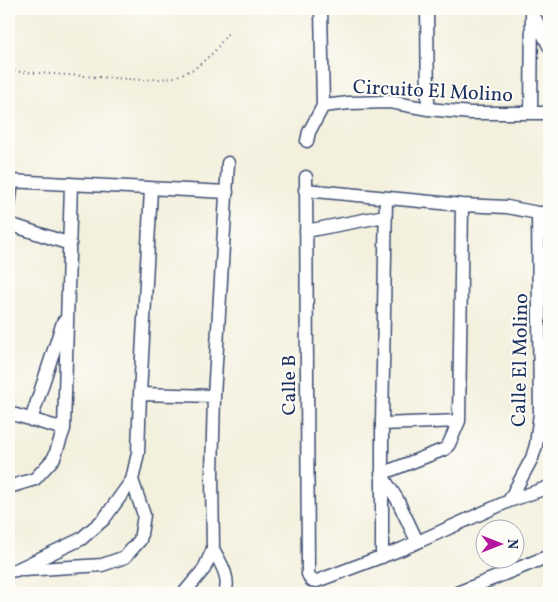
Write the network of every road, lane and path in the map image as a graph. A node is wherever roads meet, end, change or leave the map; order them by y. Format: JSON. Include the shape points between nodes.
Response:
{"nodes":[{"id":1,"x":321,"y":9,"type":"edge"},
{"id":2,"x":427,"y":9,"type":"edge"},
{"id":3,"x":532,"y":10,"type":"edge"},
{"id":4,"x":229,"y":32,"type":"dead end"},
{"id":5,"x":549,"y":46,"type":"edge"},
{"id":6,"x":9,"y":70,"type":"edge"},
{"id":7,"x":323,"y":106,"type":"junction"},
{"id":8,"x":428,"y":109,"type":"junction"},
{"id":9,"x":549,"y":112,"type":"edge"},
{"id":10,"x":531,"y":113,"type":"junction"},
{"id":11,"x":307,"y":141,"type":"dead end"},
{"id":12,"x":228,"y":163,"type":"dead end"},
{"id":13,"x":11,"y":181,"type":"edge"},
{"id":14,"x":71,"y":184,"type":"junction"},
{"id":15,"x":152,"y":189,"type":"junction"},
{"id":16,"x":227,"y":192,"type":"junction"},
{"id":17,"x":386,"y":198,"type":"junction"},
{"id":18,"x":9,"y":205,"type":"edge"},
{"id":19,"x":462,"y":205,"type":"junction"},
{"id":20,"x":544,"y":213,"type":"edge"},
{"id":21,"x":385,"y":216,"type":"junction"},
{"id":22,"x":9,"y":224,"type":"edge"},
{"id":23,"x":306,"y":231,"type":"junction"},
{"id":24,"x":70,"y":244,"type":"junction"},
{"id":25,"x":68,"y":307,"type":"junction"},
{"id":26,"x":140,"y":394,"type":"junction"},
{"id":27,"x":214,"y":396,"type":"junction"},
{"id":28,"x":544,"y":411,"type":"edge"},
{"id":29,"x":9,"y":413,"type":"edge"},
{"id":30,"x":31,"y":420,"type":"junction"},
{"id":31,"x":459,"y":420,"type":"junction"},
{"id":32,"x":382,"y":424,"type":"junction"},
{"id":33,"x":64,"y":429,"type":"junction"},
{"id":34,"x":381,"y":474,"type":"junction"},
{"id":35,"x":132,"y":480,"type":"junction"},
{"id":36,"x":9,"y":487,"type":"edge"},
{"id":37,"x":549,"y":487,"type":"edge"},
{"id":38,"x":510,"y":501,"type":"junction"},
{"id":39,"x":417,"y":541,"type":"junction"},
{"id":40,"x":213,"y":549,"type":"junction"},
{"id":41,"x":549,"y":556,"type":"edge"},
{"id":42,"x":382,"y":557,"type":"junction"},
{"id":43,"x":12,"y":570,"type":"edge"},
{"id":44,"x":184,"y":593,"type":"edge"},
{"id":45,"x":225,"y":593,"type":"edge"},
{"id":46,"x":457,"y":593,"type":"edge"}],
"edges":[{"from":1,"to":7,"type":"street","name":"Circuito El Molino"},
{"from":2,"to":8,"type":"street"},
{"from":3,"to":5,"type":"street"},
{"from":3,"to":10,"type":"street"},
{"from":4,"to":6,"type":"path","via":[[214,52],[194,69],[172,78],[144,80]]},
{"from":7,"to":8,"type":"street","name":"Circuito El Molino","via":[[390,102]]},
{"from":7,"to":11,"type":"street"},
{"from":8,"to":10,"type":"street","name":"Circuito El Molino"},
{"from":9,"to":10,"type":"street","name":"Circuito El Molino"},
{"from":12,"to":16,"type":"street"},
{"from":13,"to":14,"type":"street"},
{"from":13,"to":18,"type":"street"},
{"from":14,"to":15,"type":"street"},
{"from":14,"to":24,"type":"street"},
{"from":15,"to":16,"type":"street"},
{"from":15,"to":26,"type":"street"},
{"from":16,"to":27,"type":"street"},
{"from":17,"to":19,"type":"street"},
{"from":17,"to":21,"type":"street"},
{"from":17,"to":23,"type":"street","name":"Calle B","via":[[306,183]]},
{"from":19,"to":20,"type":"street"},
{"from":19,"to":31,"type":"street"},
{"from":20,"to":28,"type":"street","name":"Calle El Molino"},
{"from":21,"to":23,"type":"street"},
{"from":21,"to":32,"type":"street"},
{"from":22,"to":24,"type":"street"},
{"from":23,"to":42,"type":"street","name":"Calle B","via":[[308,574],[311,580],[317,581]]},
{"from":24,"to":25,"type":"street"},
{"from":25,"to":30,"type":"street"},
{"from":25,"to":33,"type":"street"},
{"from":26,"to":27,"type":"street"},
{"from":26,"to":35,"type":"street","via":[[138,453]]},
{"from":27,"to":40,"type":"street"},
{"from":28,"to":38,"type":"street","name":"Calle El Molino","via":[[532,458]]},
{"from":29,"to":30,"type":"street"},
{"from":30,"to":33,"type":"street"},
{"from":31,"to":32,"type":"street"},
{"from":31,"to":34,"type":"street","via":[[445,449]]},
{"from":32,"to":34,"type":"street"},
{"from":33,"to":36,"type":"street","via":[[54,458],[35,479]]},
{"from":34,"to":39,"type":"street"},
{"from":34,"to":42,"type":"street"},
{"from":35,"to":43,"type":"street","via":[[104,519],[81,539]]},
{"from":35,"to":43,"type":"street","via":[[144,515],[140,540],[125,557],[102,565]]},
{"from":37,"to":38,"type":"street"},
{"from":38,"to":39,"type":"street"},
{"from":39,"to":42,"type":"street"},
{"from":40,"to":44,"type":"street","via":[[204,569]]},
{"from":40,"to":45,"type":"street","via":[[225,570]]},
{"from":41,"to":46,"type":"street"}]}
